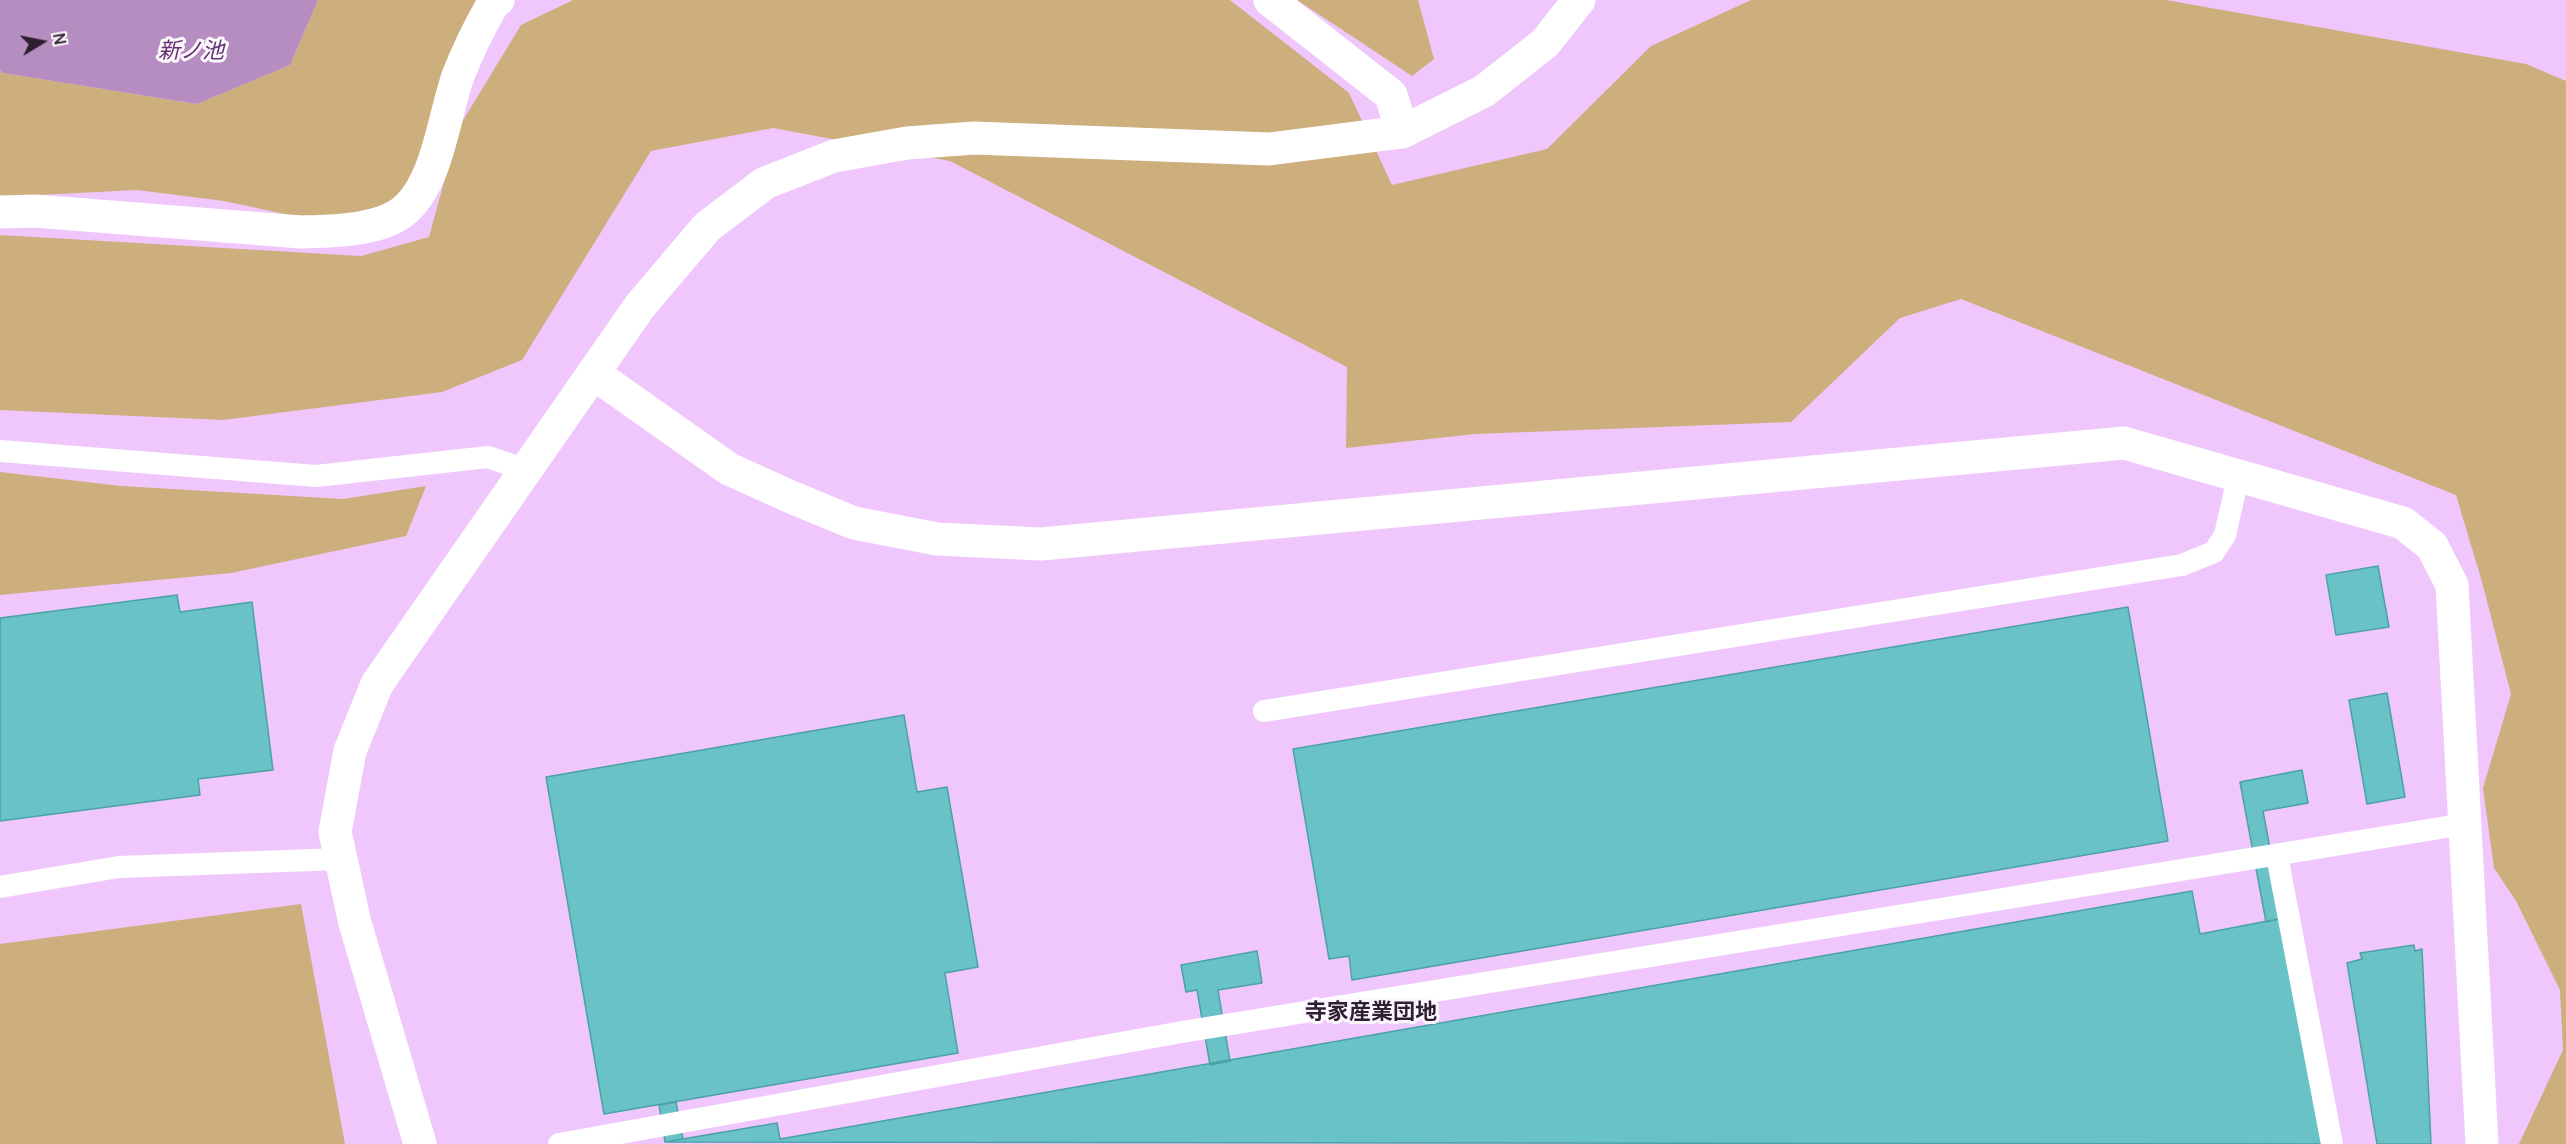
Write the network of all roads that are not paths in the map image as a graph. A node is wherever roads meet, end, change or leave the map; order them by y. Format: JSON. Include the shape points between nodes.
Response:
{"nodes":[{"id":1,"x":498,"y":0,"type":"edge"},
{"id":2,"x":1270,"y":0,"type":"edge"},
{"id":3,"x":1579,"y":0,"type":"edge"},
{"id":4,"x":1402,"y":132,"type":"junction"},
{"id":5,"x":0,"y":212,"type":"edge"},
{"id":6,"x":593,"y":373,"type":"junction"},
{"id":7,"x":0,"y":450,"type":"edge"},
{"id":8,"x":525,"y":470,"type":"junction"},
{"id":9,"x":2238,"y":478,"type":"junction"},
{"id":10,"x":1264,"y":711,"type":"dead end"},
{"id":11,"x":2465,"y":824,"type":"junction"},
{"id":12,"x":2277,"y":856,"type":"junction"},
{"id":13,"x":341,"y":859,"type":"junction"},
{"id":14,"x":0,"y":887,"type":"edge"},
{"id":15,"x":420,"y":1144,"type":"edge"},
{"id":16,"x":559,"y":1144,"type":"edge"},
{"id":17,"x":2332,"y":1144,"type":"edge"},
{"id":18,"x":2482,"y":1144,"type":"edge"}],
"edges":[{"from":1,"to":5,"type":"street","via":[[472,38],[426,182],[406,209],[377,225],[301,232],[35,211]]},
{"from":2,"to":4,"type":"street","via":[[1391,95]]},
{"from":3,"to":4,"type":"street","via":[[1545,43],[1484,91]]},
{"from":4,"to":6,"type":"street","via":[[1269,149],[974,138],[907,143],[834,156],[765,183],[707,228],[640,306]]},
{"from":6,"to":8,"type":"street"},
{"from":6,"to":9,"type":"street","via":[[729,469],[854,523],[937,539],[1041,544],[2124,443]]},
{"from":7,"to":8,"type":"lane","via":[[316,476],[488,457]]},
{"from":8,"to":13,"type":"street","via":[[377,684],[350,751],[335,832]]},
{"from":9,"to":10,"type":"lane","via":[[2225,535],[2214,552],[2182,565]]},
{"from":9,"to":11,"type":"street","via":[[2403,524],[2432,546],[2452,585]]},
{"from":11,"to":12,"type":"lane"},
{"from":11,"to":18,"type":"street"},
{"from":12,"to":16,"type":"lane","via":[[1182,1032]]},
{"from":12,"to":17,"type":"lane"},
{"from":13,"to":14,"type":"lane","via":[[119,867]]},
{"from":13,"to":15,"type":"street","via":[[355,923]]}]}
